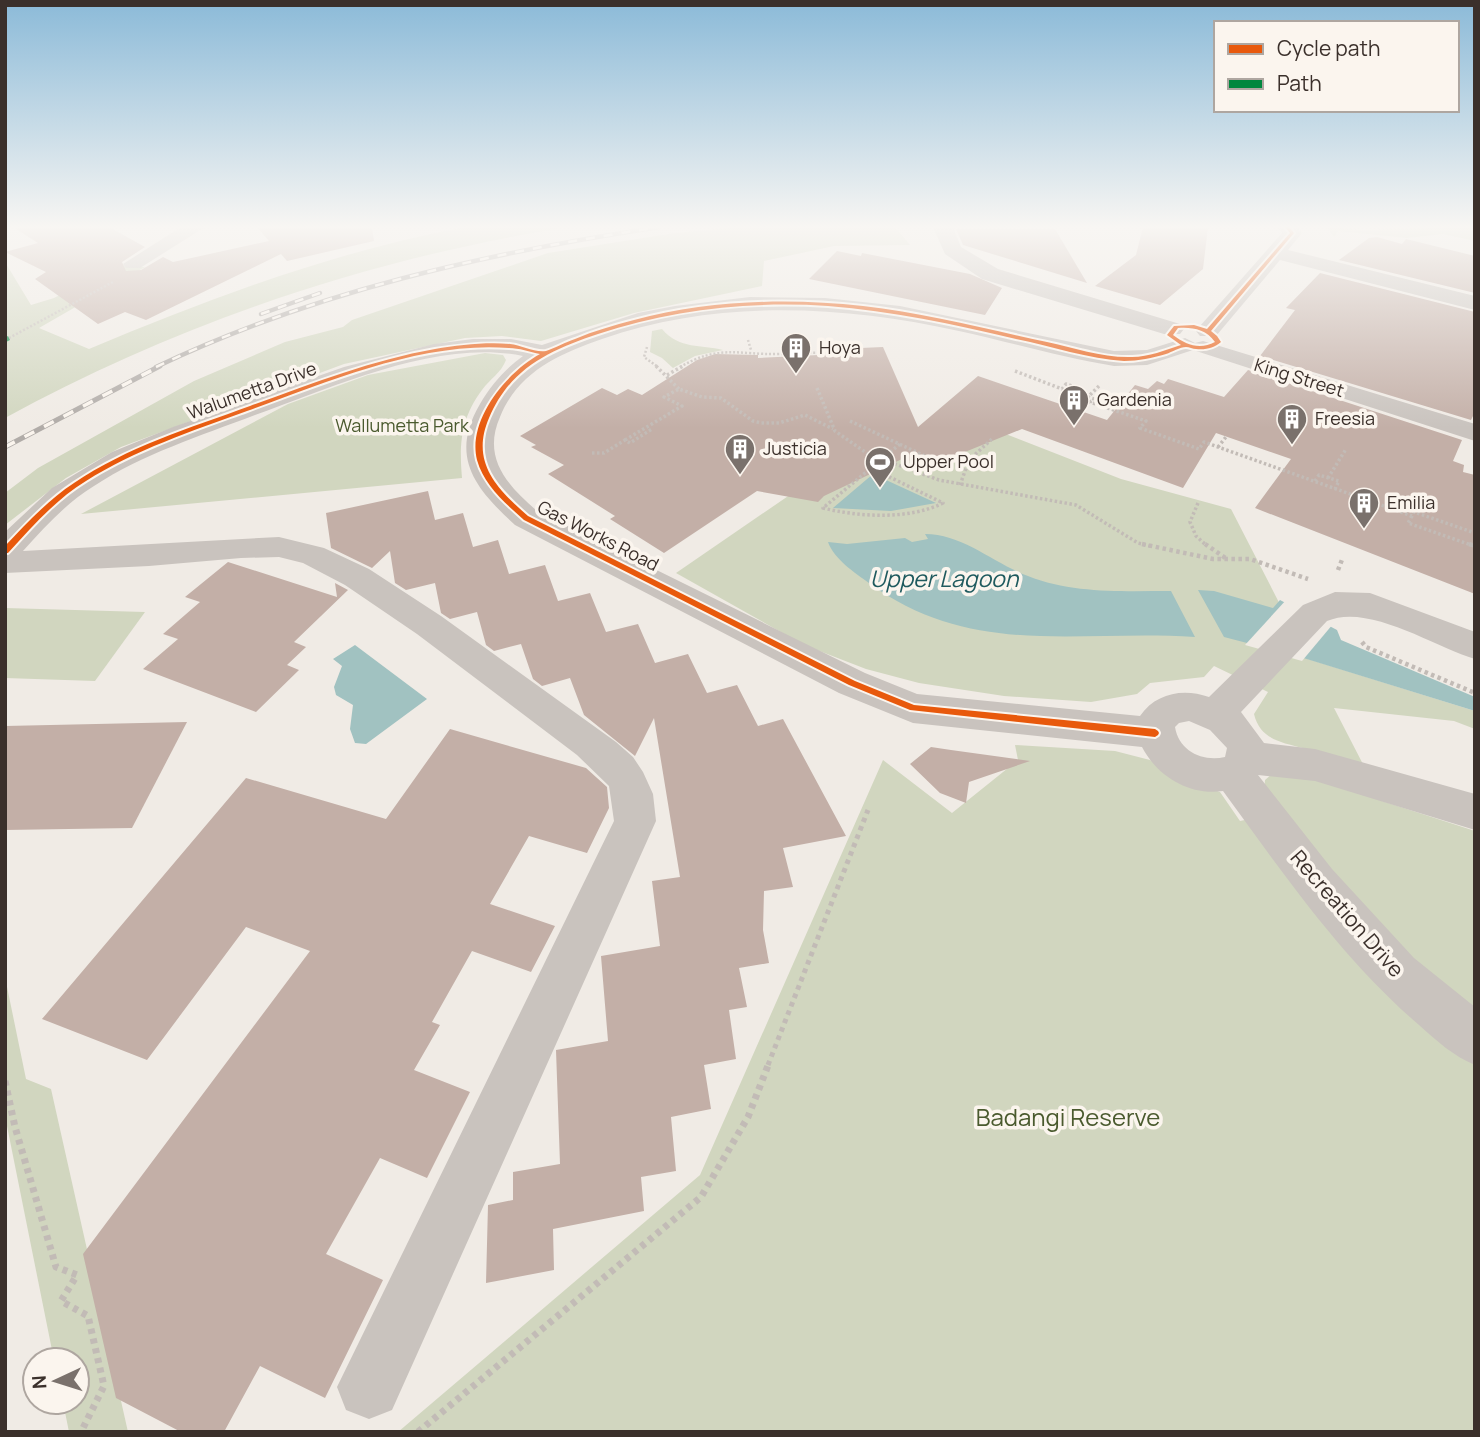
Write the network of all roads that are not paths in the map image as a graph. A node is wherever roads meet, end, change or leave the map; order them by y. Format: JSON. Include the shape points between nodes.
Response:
{"nodes":[{"id":1,"x":1053,"y":294,"type":"edge"},
{"id":2,"x":1235,"y":294,"type":"edge"},
{"id":3,"x":1439,"y":294,"type":"edge"},
{"id":4,"x":1475,"y":303,"type":"edge"},
{"id":5,"x":1192,"y":338,"type":"junction"},
{"id":6,"x":544,"y":353,"type":"junction"},
{"id":7,"x":1475,"y":433,"type":"edge"},
{"id":8,"x":5,"y":551,"type":"edge"},
{"id":9,"x":5,"y":562,"type":"edge"},
{"id":10,"x":1475,"y":646,"type":"edge"},
{"id":11,"x":1215,"y":714,"type":"junction"},
{"id":12,"x":1154,"y":733,"type":"junction"},
{"id":13,"x":1240,"y":765,"type":"junction"},
{"id":14,"x":1475,"y":813,"type":"edge"},
{"id":15,"x":1475,"y":1040,"type":"edge"},
{"id":16,"x":369,"y":1387,"type":"dead end"}],
"edges":[{"from":1,"to":5,"type":"street","name":"King Street"},
{"from":2,"to":5,"type":"street"},
{"from":3,"to":4,"type":"street"},
{"from":5,"to":6,"type":"street","name":"Gas Works Road","via":[[1155,356],[1112,358],[902,313],[768,304],[660,314]]},
{"from":5,"to":7,"type":"street","name":"King Street"},
{"from":6,"to":8,"type":"street","name":"Walumetta Drive","via":[[522,347],[475,347],[382,363],[145,447],[51,502]]},
{"from":6,"to":12,"type":"street","name":"Gas Works Road","via":[[517,369],[497,394],[482,424],[478,446],[485,476],[526,518],[852,683],[913,708]]},
{"from":9,"to":16,"type":"street","via":[[279,547],[313,555],[357,577],[429,625],[591,744],[614,762],[634,792],[635,821]]},
{"from":10,"to":11,"type":"street","via":[[1394,612],[1324,599],[1268,664]]},
{"from":11,"to":12,"type":"street","via":[[1177,707],[1159,716]]},
{"from":11,"to":13,"type":"street","via":[[1243,738]]},
{"from":12,"to":13,"type":"street","via":[[1158,744],[1178,764],[1206,775]]},
{"from":13,"to":14,"type":"street","via":[[1315,765]]},
{"from":13,"to":15,"type":"street","name":"Recreation Drive","via":[[1316,883],[1397,975]]}]}
